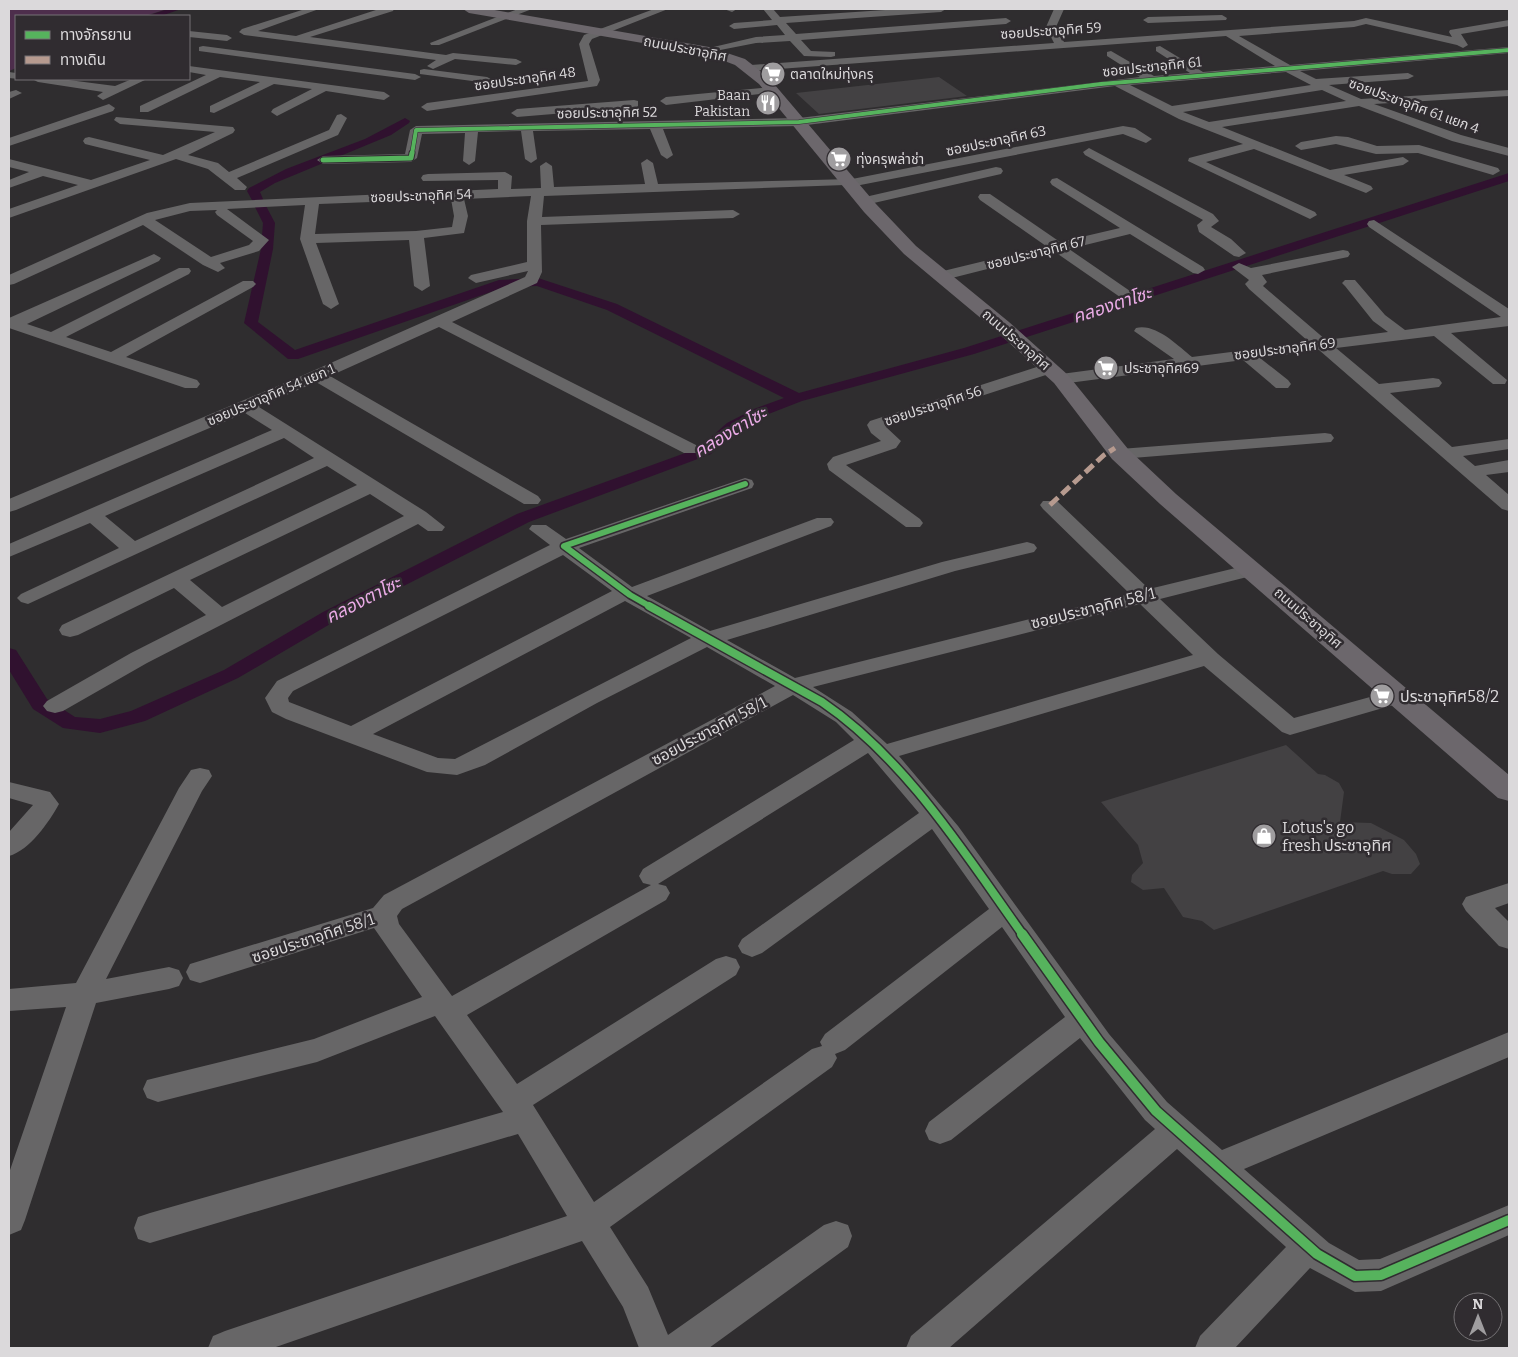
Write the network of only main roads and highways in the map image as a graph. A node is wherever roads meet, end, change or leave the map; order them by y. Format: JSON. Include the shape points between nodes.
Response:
{"nodes":[{"id":1,"x":469,"y":9,"type":"edge"},
{"id":2,"x":1509,"y":791,"type":"edge"}],
"edges":[{"from":1,"to":2,"type":"main road","name":"ถนนประชาอุทิศ","via":[[709,51],[731,57],[751,68],[910,250],[1055,373],[1120,454]]}]}
